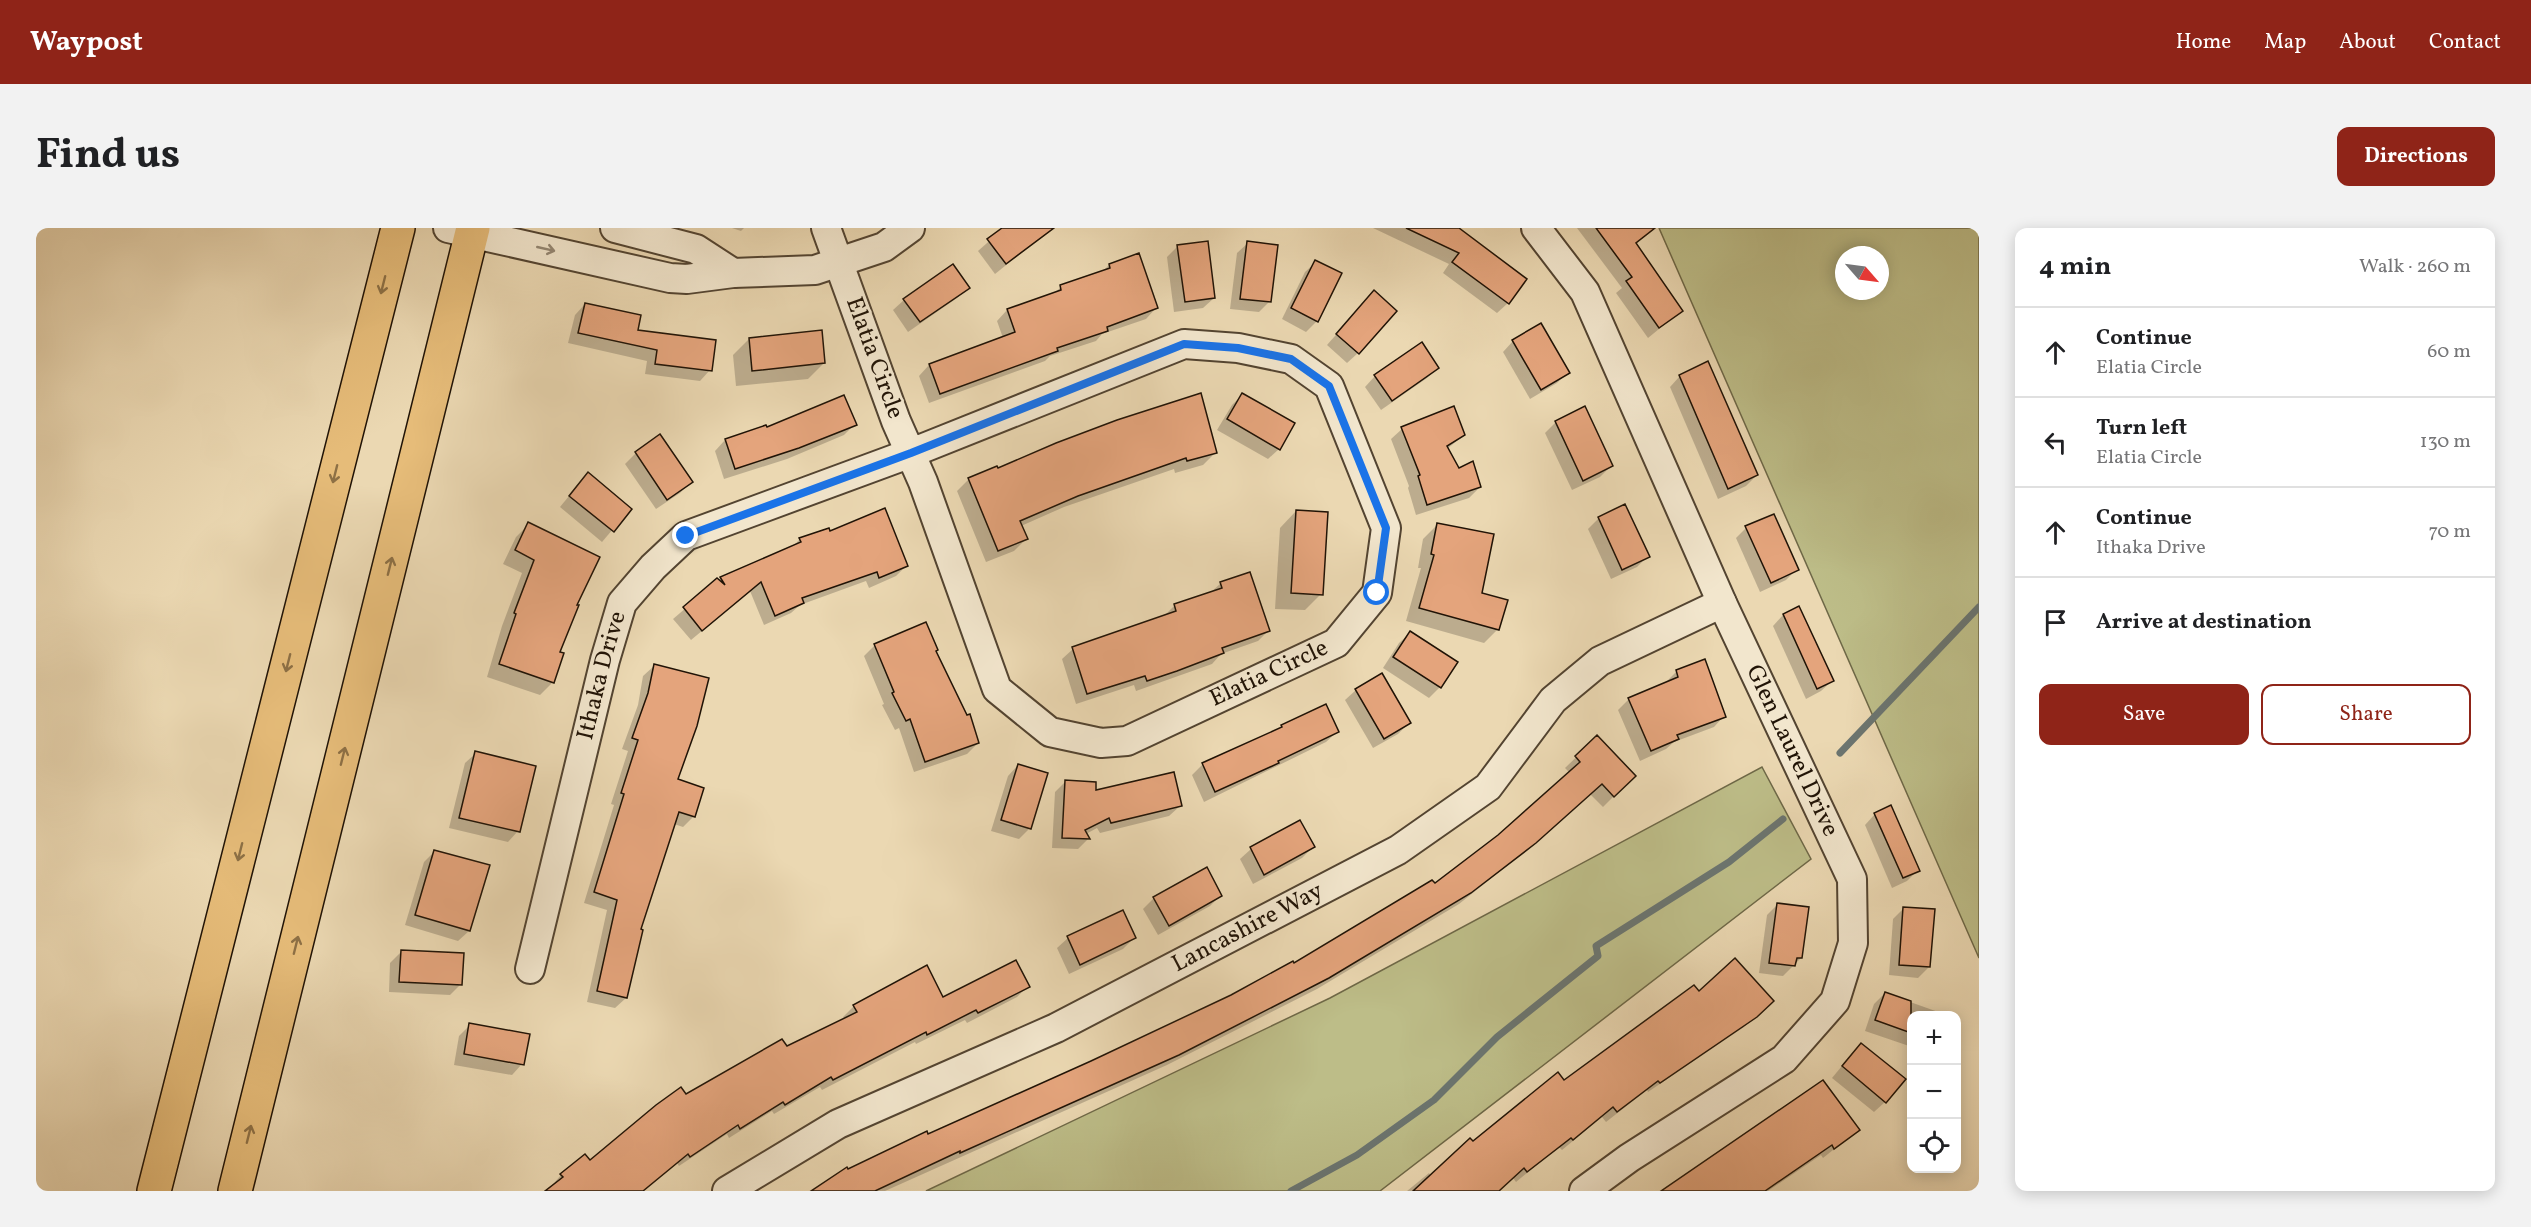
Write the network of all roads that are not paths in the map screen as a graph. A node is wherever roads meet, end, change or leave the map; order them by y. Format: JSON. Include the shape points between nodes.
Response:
{"nodes":[{"id":1,"x":398,"y":228,"type":"edge"},
{"id":2,"x":615,"y":228,"type":"edge"},
{"id":3,"x":825,"y":228,"type":"edge"},
{"id":4,"x":910,"y":228,"type":"edge"},
{"id":5,"x":1536,"y":228,"type":"edge"},
{"id":6,"x":464,"y":230,"type":"edge"},
{"id":7,"x":837,"y":264,"type":"junction"},
{"id":8,"x":733,"y":273,"type":"junction"},
{"id":9,"x":911,"y":453,"type":"junction"},
{"id":10,"x":1722,"y":603,"type":"junction"},
{"id":11,"x":530,"y":969,"type":"dead end"},
{"id":12,"x":154,"y":1191,"type":"edge"},
{"id":13,"x":235,"y":1191,"type":"edge"},
{"id":14,"x":727,"y":1191,"type":"edge"},
{"id":15,"x":1584,"y":1191,"type":"edge"}],
"edges":[{"from":1,"to":12,"type":"highway","one_way":true},
{"from":2,"to":8,"type":"street","via":[[696,249]]},
{"from":3,"to":7,"type":"street","name":"Elatia Circle"},
{"from":4,"to":7,"type":"street","via":[[884,248]]},
{"from":5,"to":10,"type":"street","name":"Glen Laurel Drive","via":[[1585,292]]},
{"from":6,"to":8,"type":"street","one_way":true,"via":[[670,278]]},
{"from":13,"to":6,"type":"highway","one_way":true},
{"from":7,"to":8,"type":"street","via":[[815,270]]},
{"from":7,"to":9,"type":"street","name":"Elatia Circle"},
{"from":9,"to":9,"type":"street","name":"Elatia Circle","via":[[998,690],[1050,732],[1101,743],[1127,741],[1336,643],[1377,593],[1386,528],[1329,386],[1291,359],[1238,348],[1184,344]]},
{"from":9,"to":11,"type":"street","name":"Ithaka Drive","via":[[686,536],[622,603]]},
{"from":10,"to":14,"type":"street","name":"Lancashire Way","via":[[1600,661],[1553,700],[1488,787],[1398,849],[1056,1028],[838,1124]]},
{"from":10,"to":15,"type":"street","name":"Glen Laurel Drive","via":[[1852,879],[1853,944],[1836,1001],[1784,1059]]}]}
